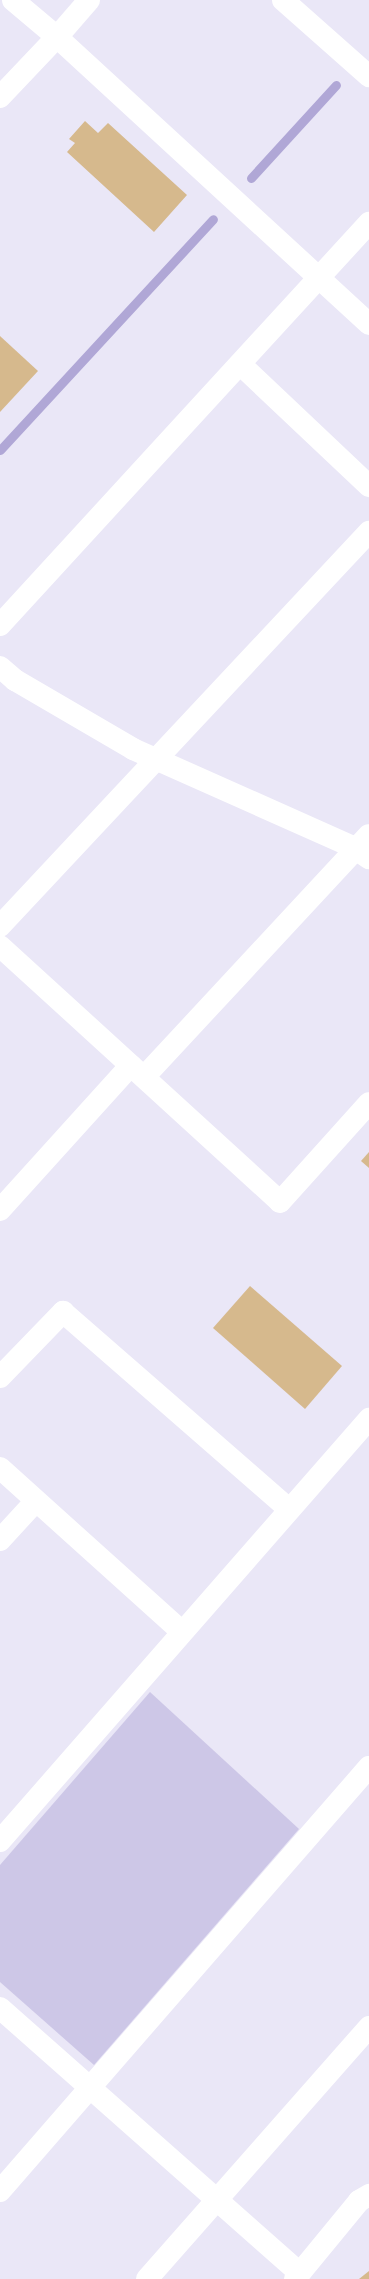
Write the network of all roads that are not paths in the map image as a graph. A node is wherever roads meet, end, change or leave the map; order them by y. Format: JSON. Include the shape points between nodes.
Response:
{"nodes":[{"id":1,"x":13,"y":0,"type":"edge"},
{"id":2,"x":89,"y":0,"type":"edge"},
{"id":3,"x":283,"y":0,"type":"edge"},
{"id":4,"x":57,"y":37,"type":"junction"},
{"id":5,"x":369,"y":76,"type":"edge"},
{"id":6,"x":0,"y":97,"type":"edge"},
{"id":7,"x":369,"y":223,"type":"edge"},
{"id":8,"x":319,"y":278,"type":"junction"},
{"id":9,"x":369,"y":324,"type":"edge"},
{"id":10,"x":240,"y":364,"type":"junction"},
{"id":11,"x":369,"y":486,"type":"edge"},
{"id":12,"x":369,"y":532,"type":"edge"},
{"id":13,"x":0,"y":625,"type":"edge"},
{"id":14,"x":0,"y":667,"type":"edge"},
{"id":15,"x":157,"y":759,"type":"junction"},
{"id":16,"x":365,"y":847,"type":"edge"},
{"id":17,"x":0,"y":926,"type":"edge"},
{"id":18,"x":0,"y":946,"type":"edge"},
{"id":19,"x":138,"y":1071,"type":"junction"},
{"id":20,"x":369,"y":1104,"type":"edge"},
{"id":21,"x":0,"y":1210,"type":"edge"},
{"id":22,"x":0,"y":1377,"type":"edge"},
{"id":23,"x":369,"y":1419,"type":"edge"},
{"id":24,"x":0,"y":1468,"type":"edge"},
{"id":25,"x":35,"y":1502,"type":"junction"},
{"id":26,"x":289,"y":1509,"type":"junction"},
{"id":27,"x":0,"y":1540,"type":"edge"},
{"id":28,"x":181,"y":1631,"type":"junction"},
{"id":29,"x":369,"y":1767,"type":"edge"},
{"id":30,"x":0,"y":1841,"type":"edge"},
{"id":31,"x":0,"y":2008,"type":"edge"},
{"id":32,"x":369,"y":2027,"type":"edge"},
{"id":33,"x":92,"y":2088,"type":"junction"},
{"id":34,"x":0,"y":2191,"type":"edge"},
{"id":35,"x":369,"y":2194,"type":"edge"},
{"id":36,"x":218,"y":2198,"type":"junction"},
{"id":37,"x":298,"y":2276,"type":"edge"},
{"id":38,"x":147,"y":2279,"type":"edge"}],
"edges":[{"from":1,"to":4,"type":"street"},
{"from":2,"to":4,"type":"street"},
{"from":3,"to":5,"type":"street"},
{"from":4,"to":6,"type":"street"},
{"from":4,"to":8,"type":"street"},
{"from":7,"to":8,"type":"street"},
{"from":8,"to":9,"type":"street"},
{"from":8,"to":10,"type":"street"},
{"from":10,"to":11,"type":"street"},
{"from":10,"to":13,"type":"street"},
{"from":12,"to":15,"type":"street"},
{"from":14,"to":15,"type":"street","via":[[15,680],[120,741]]},
{"from":15,"to":16,"type":"street"},
{"from":15,"to":17,"type":"street"},
{"from":16,"to":19,"type":"street"},
{"from":18,"to":19,"type":"street"},
{"from":19,"to":20,"type":"street","via":[[280,1202]]},
{"from":19,"to":21,"type":"street"},
{"from":22,"to":26,"type":"street","via":[[63,1312]]},
{"from":23,"to":26,"type":"street"},
{"from":24,"to":25,"type":"street"},
{"from":25,"to":27,"type":"street"},
{"from":25,"to":28,"type":"street"},
{"from":26,"to":28,"type":"street"},
{"from":28,"to":30,"type":"street"},
{"from":29,"to":33,"type":"street"},
{"from":31,"to":33,"type":"street"},
{"from":32,"to":36,"type":"street"},
{"from":33,"to":34,"type":"street"},
{"from":33,"to":36,"type":"street"},
{"from":35,"to":37,"type":"street","via":[[359,2201]]},
{"from":36,"to":37,"type":"street"},
{"from":36,"to":38,"type":"street"}]}
